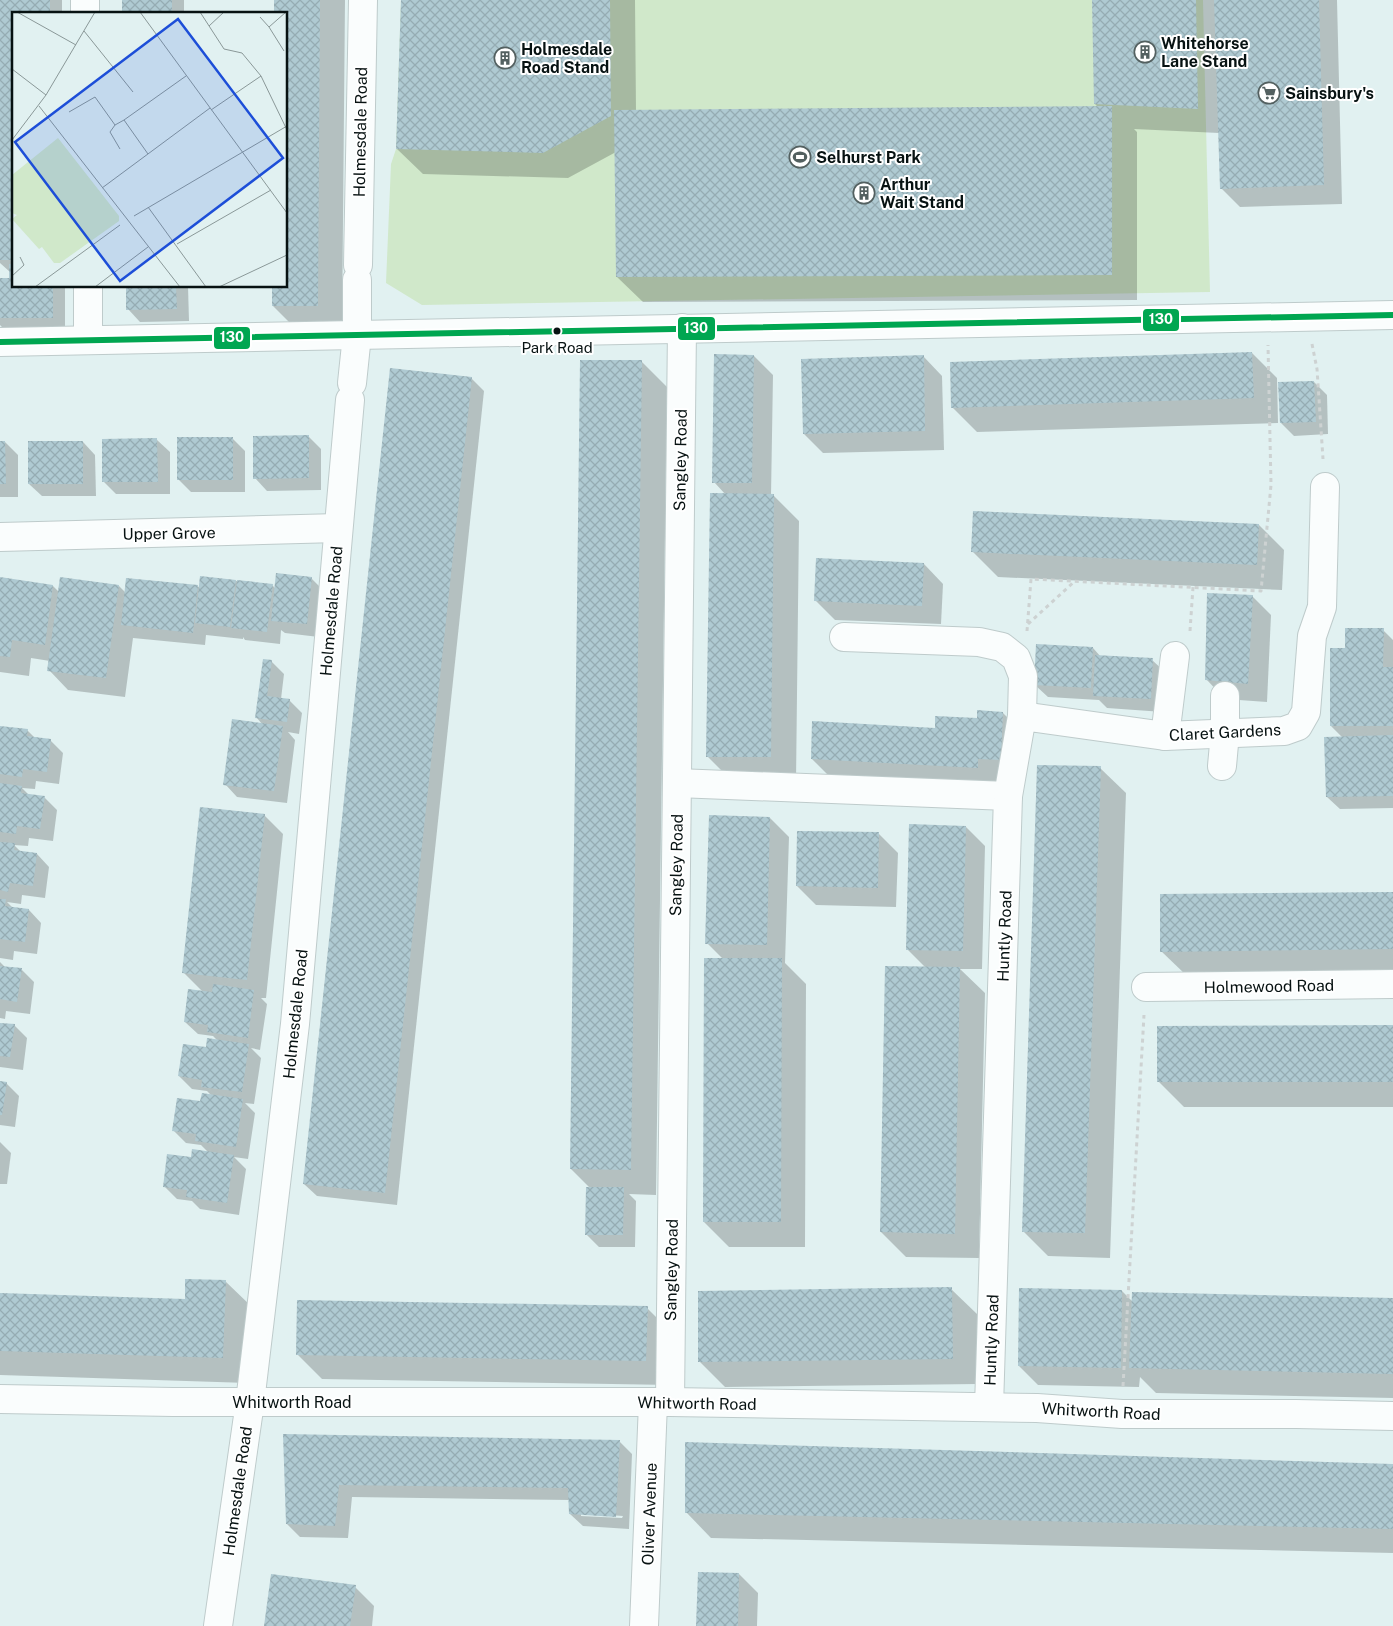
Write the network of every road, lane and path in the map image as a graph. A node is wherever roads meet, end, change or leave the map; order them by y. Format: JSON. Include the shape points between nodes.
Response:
{"nodes":[{"id":1,"x":363,"y":0,"type":"edge"},
{"id":2,"x":88,"y":288,"type":"edge"},
{"id":3,"x":1393,"y":315,"type":"edge"},
{"id":4,"x":1306,"y":316,"type":"junction"},
{"id":5,"x":1268,"y":317,"type":"junction"},
{"id":6,"x":682,"y":328,"type":"junction"},
{"id":7,"x":357,"y":335,"type":"junction"},
{"id":8,"x":88,"y":340,"type":"junction"},
{"id":9,"x":0,"y":342,"type":"edge"},
{"id":10,"x":1325,"y":487,"type":"joint"},
{"id":11,"x":338,"y":528,"type":"junction"},
{"id":12,"x":0,"y":537,"type":"edge"},
{"id":13,"x":1076,"y":581,"type":"junction"},
{"id":14,"x":1193,"y":587,"type":"junction"},
{"id":15,"x":1027,"y":625,"type":"junction"},
{"id":16,"x":844,"y":637,"type":"dead end"},
{"id":17,"x":1175,"y":656,"type":"joint"},
{"id":18,"x":1023,"y":676,"type":"junction"},
{"id":19,"x":1225,"y":696,"type":"dead end"},
{"id":20,"x":1022,"y":716,"type":"junction"},
{"id":21,"x":1225,"y":734,"type":"junction"},
{"id":22,"x":1165,"y":736,"type":"junction"},
{"id":23,"x":1222,"y":766,"type":"dead end"},
{"id":24,"x":677,"y":783,"type":"junction"},
{"id":25,"x":1008,"y":796,"type":"junction"},
{"id":26,"x":1393,"y":984,"type":"edge"},
{"id":27,"x":1146,"y":987,"type":"joint"},
{"id":28,"x":0,"y":1399,"type":"edge"},
{"id":29,"x":250,"y":1402,"type":"junction"},
{"id":30,"x":662,"y":1402,"type":"junction"},
{"id":31,"x":989,"y":1407,"type":"junction"},
{"id":32,"x":1122,"y":1414,"type":"junction"},
{"id":33,"x":1393,"y":1416,"type":"edge"},
{"id":34,"x":218,"y":1626,"type":"edge"},
{"id":35,"x":644,"y":1626,"type":"edge"}],
"edges":[{"from":1,"to":7,"type":"street","name":"Holmesdale Road"},
{"from":2,"to":8,"type":"street"},
{"from":3,"to":4,"type":"street"},
{"from":4,"to":5,"type":"street"},
{"from":4,"to":10,"type":"path","via":[[1317,369]]},
{"from":5,"to":6,"type":"street"},
{"from":5,"to":14,"type":"path","via":[[1271,485],[1262,591]]},
{"from":6,"to":7,"type":"street"},
{"from":6,"to":24,"type":"street","name":"Sangley Road"},
{"from":7,"to":8,"type":"street"},
{"from":7,"to":11,"type":"street","name":"Holmesdale Road"},
{"from":8,"to":9,"type":"street"},
{"from":10,"to":21,"type":"street","name":"Claret Gardens","via":[[1322,607],[1312,636],[1306,712],[1298,726],[1284,731]]},
{"from":11,"to":12,"type":"street","name":"Upper Grove"},
{"from":11,"to":29,"type":"street","name":"Holmesdale Road","via":[[296,1024]]},
{"from":13,"to":14,"type":"path"},
{"from":13,"to":15,"type":"path"},
{"from":13,"to":15,"type":"path","via":[[1031,579]]},
{"from":14,"to":17,"type":"path","via":[[1190,640],[1175,638]]},
{"from":15,"to":18,"type":"path"},
{"from":16,"to":18,"type":"street","via":[[979,642],[1002,648],[1016,658]]},
{"from":17,"to":22,"type":"street"},
{"from":18,"to":20,"type":"street"},
{"from":19,"to":21,"type":"street"},
{"from":20,"to":22,"type":"street","name":"Claret Gardens"},
{"from":20,"to":25,"type":"street"},
{"from":21,"to":22,"type":"street","name":"Claret Gardens"},
{"from":21,"to":23,"type":"street"},
{"from":24,"to":25,"type":"street"},
{"from":24,"to":30,"type":"street","name":"Sangley Road"},
{"from":25,"to":31,"type":"street","name":"Huntly Road"},
{"from":26,"to":27,"type":"street","name":"Holmewood Road"},
{"from":27,"to":32,"type":"path"},
{"from":28,"to":29,"type":"street","name":"Whitworth Road"},
{"from":29,"to":30,"type":"street","name":"Whitworth Road"},
{"from":29,"to":34,"type":"street","name":"Holmesdale Road"},
{"from":30,"to":31,"type":"street","name":"Whitworth Road"},
{"from":30,"to":35,"type":"street","name":"Oliver Avenue"},
{"from":31,"to":32,"type":"street","name":"Whitworth Road"},
{"from":32,"to":33,"type":"street","name":"Whitworth Road"}]}
